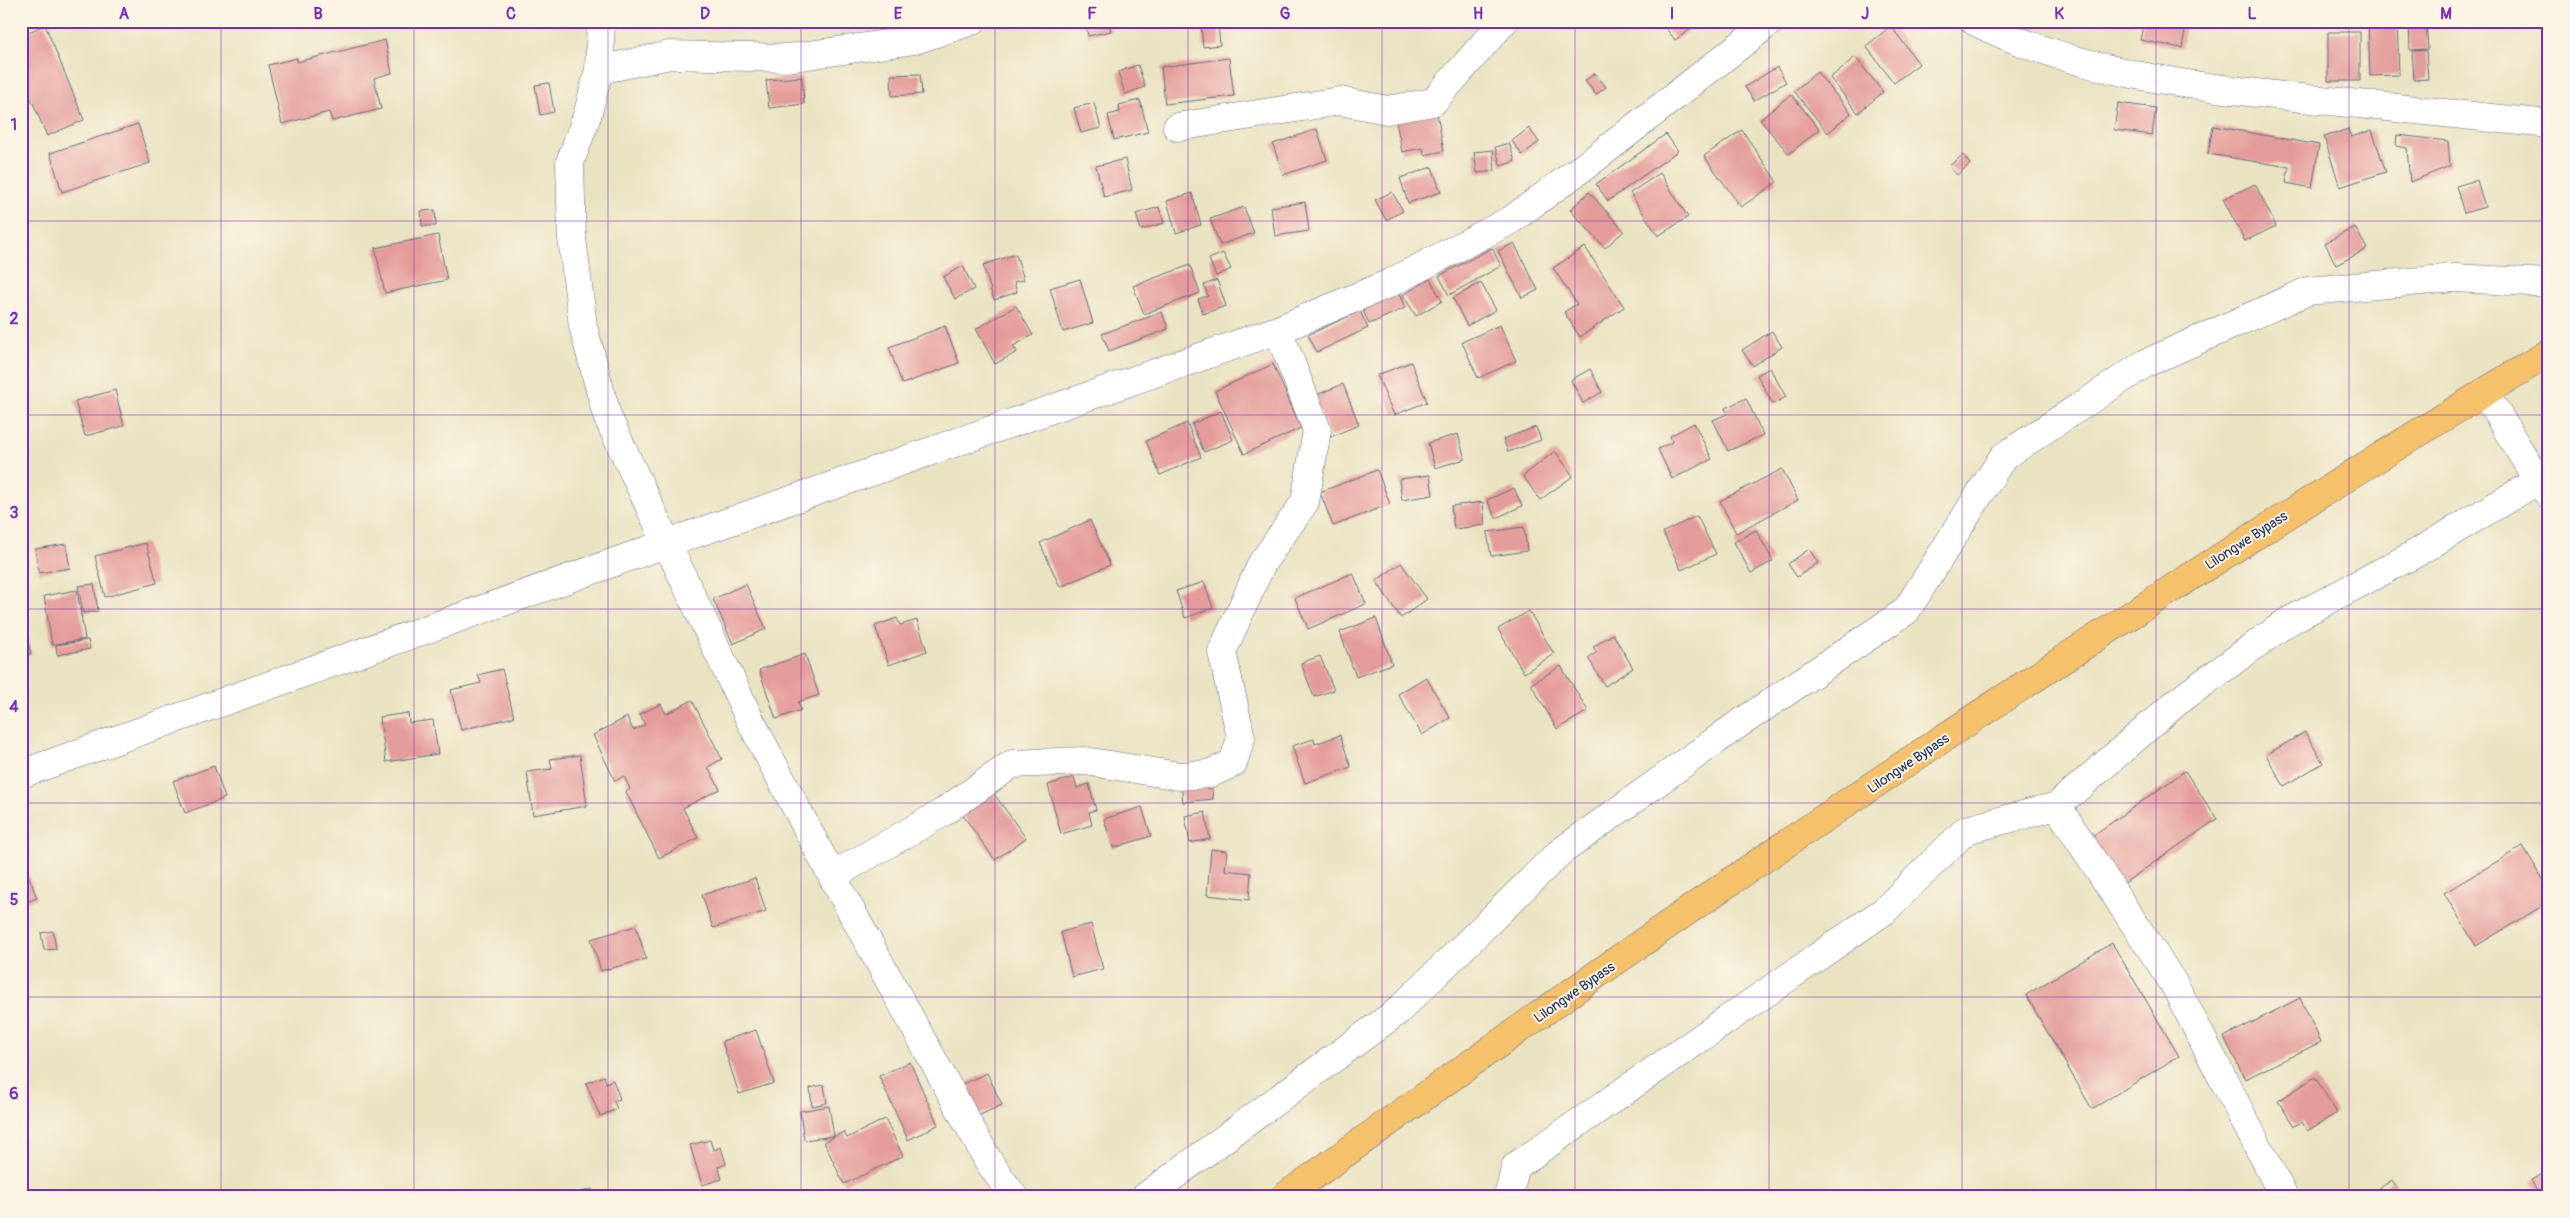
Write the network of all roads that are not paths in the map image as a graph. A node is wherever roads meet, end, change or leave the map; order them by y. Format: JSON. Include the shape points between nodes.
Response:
{"nodes":[{"id":1,"x":601,"y":21,"type":"edge"},
{"id":2,"x":972,"y":21,"type":"edge"},
{"id":3,"x":1504,"y":21,"type":"edge"},
{"id":4,"x":1771,"y":21,"type":"edge"},
{"id":5,"x":1974,"y":21,"type":"edge"},
{"id":6,"x":599,"y":70,"type":"junction"},
{"id":7,"x":2549,"y":124,"type":"edge"},
{"id":8,"x":1178,"y":127,"type":"dead end"},
{"id":9,"x":2549,"y":283,"type":"edge"},
{"id":10,"x":1278,"y":330,"type":"junction"},
{"id":11,"x":2549,"y":353,"type":"edge"},
{"id":12,"x":2484,"y":392,"type":"junction"},
{"id":13,"x":2545,"y":483,"type":"edge"},
{"id":14,"x":668,"y":543,"type":"junction"},
{"id":15,"x":21,"y":774,"type":"edge"},
{"id":16,"x":2057,"y":806,"type":"junction"},
{"id":17,"x":832,"y":876,"type":"junction"},
{"id":18,"x":1014,"y":1197,"type":"edge"},
{"id":19,"x":1145,"y":1197,"type":"edge"},
{"id":20,"x":1284,"y":1197,"type":"edge"},
{"id":21,"x":1508,"y":1197,"type":"edge"},
{"id":22,"x":2284,"y":1197,"type":"edge"}],
"edges":[{"from":1,"to":6,"type":"street"},
{"from":2,"to":6,"type":"street","via":[[915,40],[787,58],[670,55]]},
{"from":3,"to":8,"type":"street","via":[[1433,102],[1387,110],[1340,101]]},
{"from":4,"to":10,"type":"street","via":[[1511,220],[1388,284]]},
{"from":5,"to":7,"type":"street","via":[[2001,35],[2085,64],[2208,88]]},
{"from":6,"to":14,"type":"street","via":[[570,162],[572,238],[583,326],[607,416]]},
{"from":9,"to":19,"type":"street","via":[[2455,278],[2308,291],[2146,363],[2002,457],[1906,611],[1558,852],[1398,1011]]},
{"from":10,"to":14,"type":"street"},
{"from":10,"to":17,"type":"street","via":[[1317,430],[1305,502],[1262,563],[1222,652],[1241,738],[1233,763],[1209,774],[1179,776],[1085,761],[1012,764],[942,813]]},
{"from":11,"to":12,"type":"main road","name":"Lilongwe Bypass"},
{"from":12,"to":13,"type":"street"},
{"from":12,"to":20,"type":"main road","name":"Lilongwe Bypass","via":[[2120,621],[1736,878]]},
{"from":13,"to":16,"type":"street","via":[[2286,622],[2177,702]]},
{"from":14,"to":15,"type":"street"},
{"from":14,"to":17,"type":"street","via":[[751,722]]},
{"from":16,"to":21,"type":"street","via":[[1966,830],[1884,911],[1516,1166]]},
{"from":16,"to":22,"type":"street","via":[[2174,984]]},
{"from":17,"to":18,"type":"street","via":[[989,1162]]}]}
